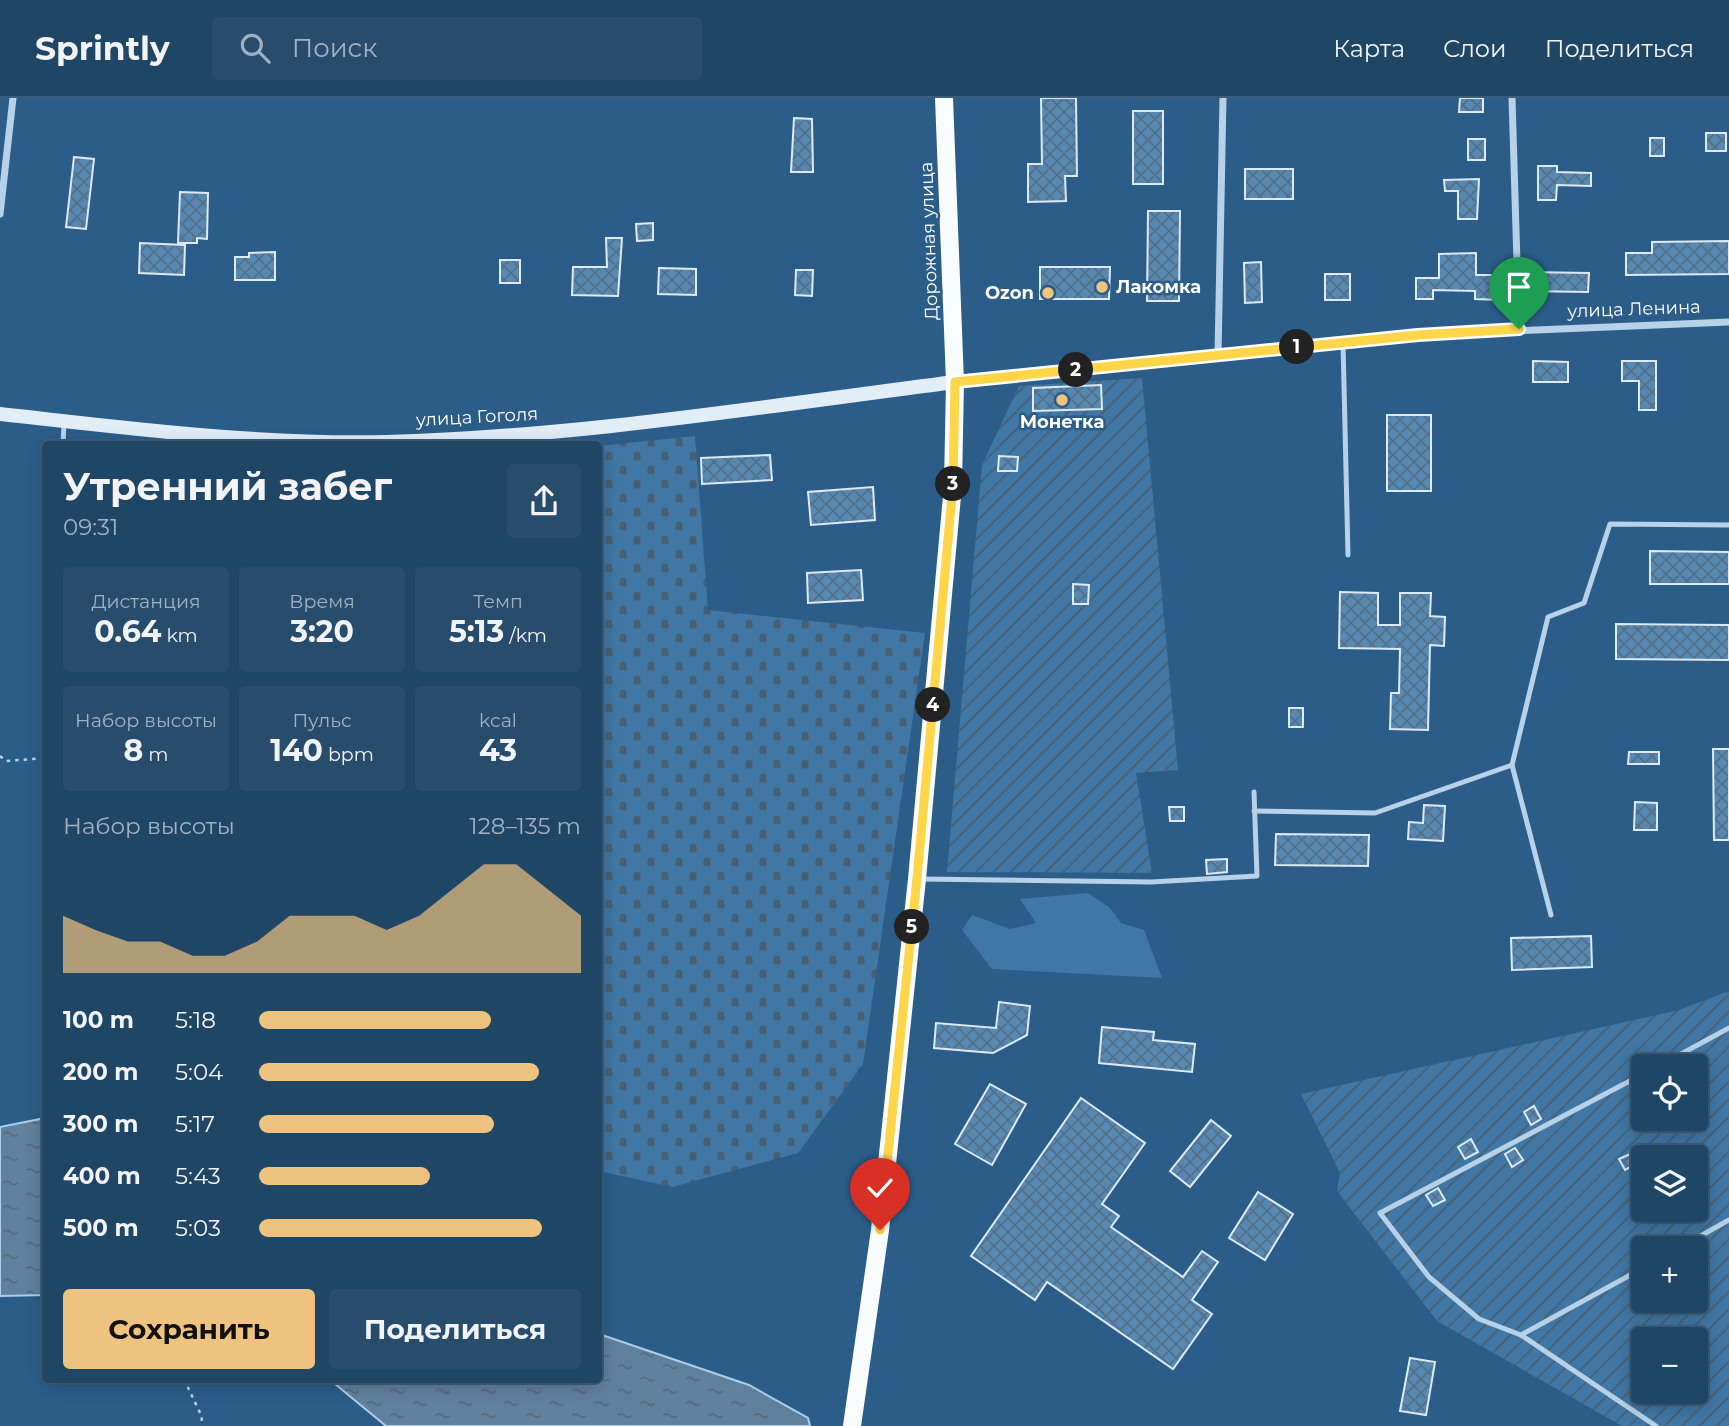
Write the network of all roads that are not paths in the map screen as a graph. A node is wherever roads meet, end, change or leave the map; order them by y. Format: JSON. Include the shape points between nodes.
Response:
{"nodes":[{"id":1,"x":13,"y":98,"type":"edge"},
{"id":2,"x":944,"y":98,"type":"edge"},
{"id":3,"x":1223,"y":98,"type":"edge"},
{"id":4,"x":1511,"y":98,"type":"edge"},
{"id":5,"x":0,"y":214,"type":"edge"},
{"id":6,"x":1729,"y":321,"type":"edge"},
{"id":7,"x":1519,"y":329,"type":"junction"},
{"id":8,"x":1343,"y":342,"type":"junction"},
{"id":9,"x":1218,"y":355,"type":"junction"},
{"id":10,"x":955,"y":382,"type":"junction"},
{"id":11,"x":0,"y":414,"type":"edge"},
{"id":12,"x":64,"y":421,"type":"junction"},
{"id":13,"x":63,"y":441,"type":"edge"},
{"id":14,"x":352,"y":441,"type":"edge"},
{"id":15,"x":400,"y":441,"type":"edge"},
{"id":16,"x":1729,"y":525,"type":"edge"},
{"id":17,"x":1348,"y":555,"type":"dead end"},
{"id":18,"x":1511,"y":765,"type":"junction"},
{"id":19,"x":1254,"y":792,"type":"dead end"},
{"id":20,"x":1254,"y":811,"type":"junction"},
{"id":21,"x":917,"y":878,"type":"junction"},
{"id":22,"x":1551,"y":915,"type":"dead end"},
{"id":23,"x":1729,"y":1028,"type":"edge"},
{"id":24,"x":1681,"y":1054,"type":"edge"},
{"id":25,"x":1631,"y":1080,"type":"edge"},
{"id":26,"x":1729,"y":1220,"type":"edge"},
{"id":27,"x":1700,"y":1236,"type":"edge"},
{"id":28,"x":1631,"y":1275,"type":"edge"},
{"id":29,"x":1521,"y":1335,"type":"junction"},
{"id":30,"x":852,"y":1426,"type":"edge"},
{"id":31,"x":1656,"y":1426,"type":"edge"}],
"edges":[{"from":1,"to":5,"type":"street"},
{"from":2,"to":10,"type":"main road","name":"Дорожная улица"},
{"from":3,"to":9,"type":"street"},
{"from":4,"to":7,"type":"street"},
{"from":6,"to":7,"type":"street","name":"улица Ленина"},
{"from":7,"to":8,"type":"street","name":"улица Ленина"},
{"from":8,"to":9,"type":"street","name":"улица Ленина"},
{"from":8,"to":17,"type":"lane"},
{"from":9,"to":10,"type":"street","name":"улица Ленина"},
{"from":10,"to":15,"type":"street","name":"улица Гоголя","via":[[570,430]]},
{"from":10,"to":21,"type":"main road","name":"Дорожная улица","via":[[953,485]]},
{"from":11,"to":12,"type":"street","name":"улица Гоголя"},
{"from":12,"to":13,"type":"lane"},
{"from":12,"to":14,"type":"street","name":"улица Гоголя","via":[[251,438]]},
{"from":16,"to":18,"type":"lane","via":[[1610,524],[1584,603],[1548,617]]},
{"from":18,"to":20,"type":"lane","via":[[1375,813]]},
{"from":18,"to":22,"type":"lane"},
{"from":19,"to":20,"type":"lane"},
{"from":20,"to":21,"type":"lane","via":[[1257,876],[1152,881]]},
{"from":21,"to":30,"type":"main road","name":"Дорожная улица","via":[[880,1230]]},
{"from":23,"to":24,"type":"lane"},
{"from":25,"to":29,"type":"lane","via":[[1380,1213],[1429,1277],[1479,1319]]},
{"from":26,"to":27,"type":"lane"},
{"from":28,"to":29,"type":"lane"},
{"from":29,"to":31,"type":"lane"}]}
